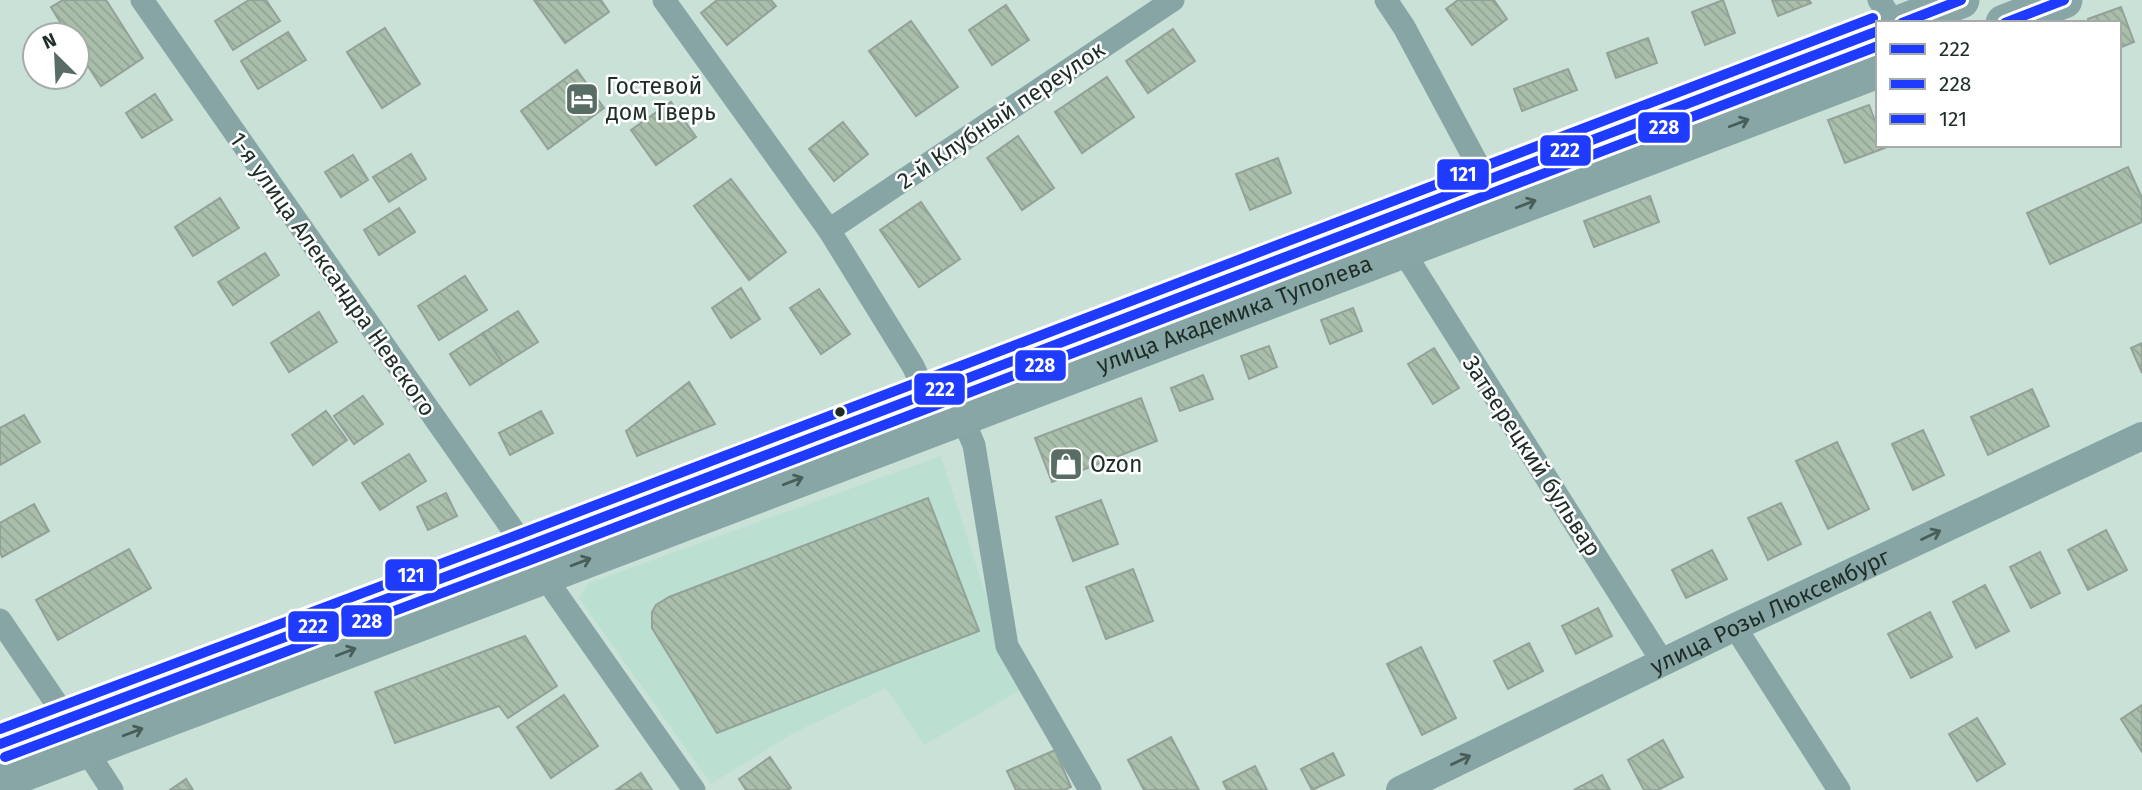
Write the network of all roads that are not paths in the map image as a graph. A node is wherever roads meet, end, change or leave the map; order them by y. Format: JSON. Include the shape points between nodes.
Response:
{"nodes":[{"id":1,"x":142,"y":0,"type":"edge"},
{"id":2,"x":664,"y":0,"type":"edge"},
{"id":3,"x":1173,"y":0,"type":"edge"},
{"id":4,"x":1386,"y":0,"type":"edge"},
{"id":5,"x":1879,"y":0,"type":"edge"},
{"id":6,"x":1961,"y":0,"type":"edge"},
{"id":7,"x":2064,"y":0,"type":"edge"},
{"id":8,"x":1893,"y":21,"type":"edge"},
{"id":9,"x":1905,"y":21,"type":"edge"},
{"id":10,"x":2009,"y":21,"type":"edge"},
{"id":11,"x":1876,"y":33,"type":"edge"},
{"id":12,"x":1876,"y":72,"type":"edge"},
{"id":13,"x":1487,"y":182,"type":"junction"},
{"id":14,"x":1462,"y":228,"type":"junction"},
{"id":15,"x":829,"y":230,"type":"junction"},
{"id":16,"x":1403,"y":251,"type":"junction"},
{"id":17,"x":926,"y":394,"type":"junction"},
{"id":18,"x":962,"y":417,"type":"junction"},
{"id":19,"x":2142,"y":436,"type":"edge"},
{"id":20,"x":535,"y":562,"type":"junction"},
{"id":21,"x":0,"y":620,"type":"edge"},
{"id":22,"x":1735,"y":627,"type":"junction"},
{"id":23,"x":1662,"y":661,"type":"junction"},
{"id":24,"x":67,"y":719,"type":"junction"},
{"id":25,"x":0,"y":744,"type":"edge"},
{"id":26,"x":86,"y":750,"type":"junction"},
{"id":27,"x":0,"y":782,"type":"edge"},
{"id":28,"x":111,"y":790,"type":"edge"},
{"id":29,"x":694,"y":790,"type":"edge"},
{"id":30,"x":1090,"y":790,"type":"edge"},
{"id":31,"x":1400,"y":790,"type":"edge"},
{"id":32,"x":1839,"y":790,"type":"edge"}],
"edges":[{"from":1,"to":20,"type":"street","name":"1-я улица Александра Невского"},
{"from":2,"to":15,"type":"street"},
{"from":3,"to":15,"type":"street","name":"2-й Клубный переулок"},
{"from":4,"to":13,"type":"street"},
{"from":5,"to":8,"type":"street"},
{"from":6,"to":9,"type":"main road"},
{"from":7,"to":10,"type":"main road"},
{"from":11,"to":13,"type":"main road","name":"улица Академика Туполева"},
{"from":14,"to":12,"type":"main road","name":"улица Академика Туполева","one_way":true},
{"from":13,"to":14,"type":"main road","via":[[1483,205]]},
{"from":13,"to":17,"type":"main road","name":"улица Академика Туполева"},
{"from":14,"to":16,"type":"main road","name":"улица Академика Туполева"},
{"from":15,"to":17,"type":"street"},
{"from":16,"to":18,"type":"main road","name":"улица Академика Туполева"},
{"from":16,"to":23,"type":"street","name":"Затверецкий бульвар"},
{"from":17,"to":20,"type":"main road","name":"улица Академика Туполева","via":[[566,531]]},
{"from":20,"to":18,"type":"main road","name":"улица Академика Туполева","one_way":true},
{"from":18,"to":30,"type":"street","via":[[974,445],[1007,646]]},
{"from":22,"to":19,"type":"street","name":"улица Розы Люксембург","one_way":true},
{"from":20,"to":24,"type":"main road","name":"улица Академика Туполева"},
{"from":26,"to":20,"type":"main road","name":"улица Академика Туполева","one_way":true},
{"from":20,"to":29,"type":"street","name":"1-я улица Александра Невского"},
{"from":21,"to":24,"type":"street"},
{"from":22,"to":23,"type":"street","name":"улица Розы Люксембург"},
{"from":22,"to":32,"type":"street"},
{"from":31,"to":23,"type":"street","name":"улица Розы Люксембург","one_way":true},
{"from":24,"to":25,"type":"main road","name":"улица Академика Туполева"},
{"from":26,"to":27,"type":"main road","name":"улица Академика Туполева"},
{"from":26,"to":28,"type":"street"}]}
